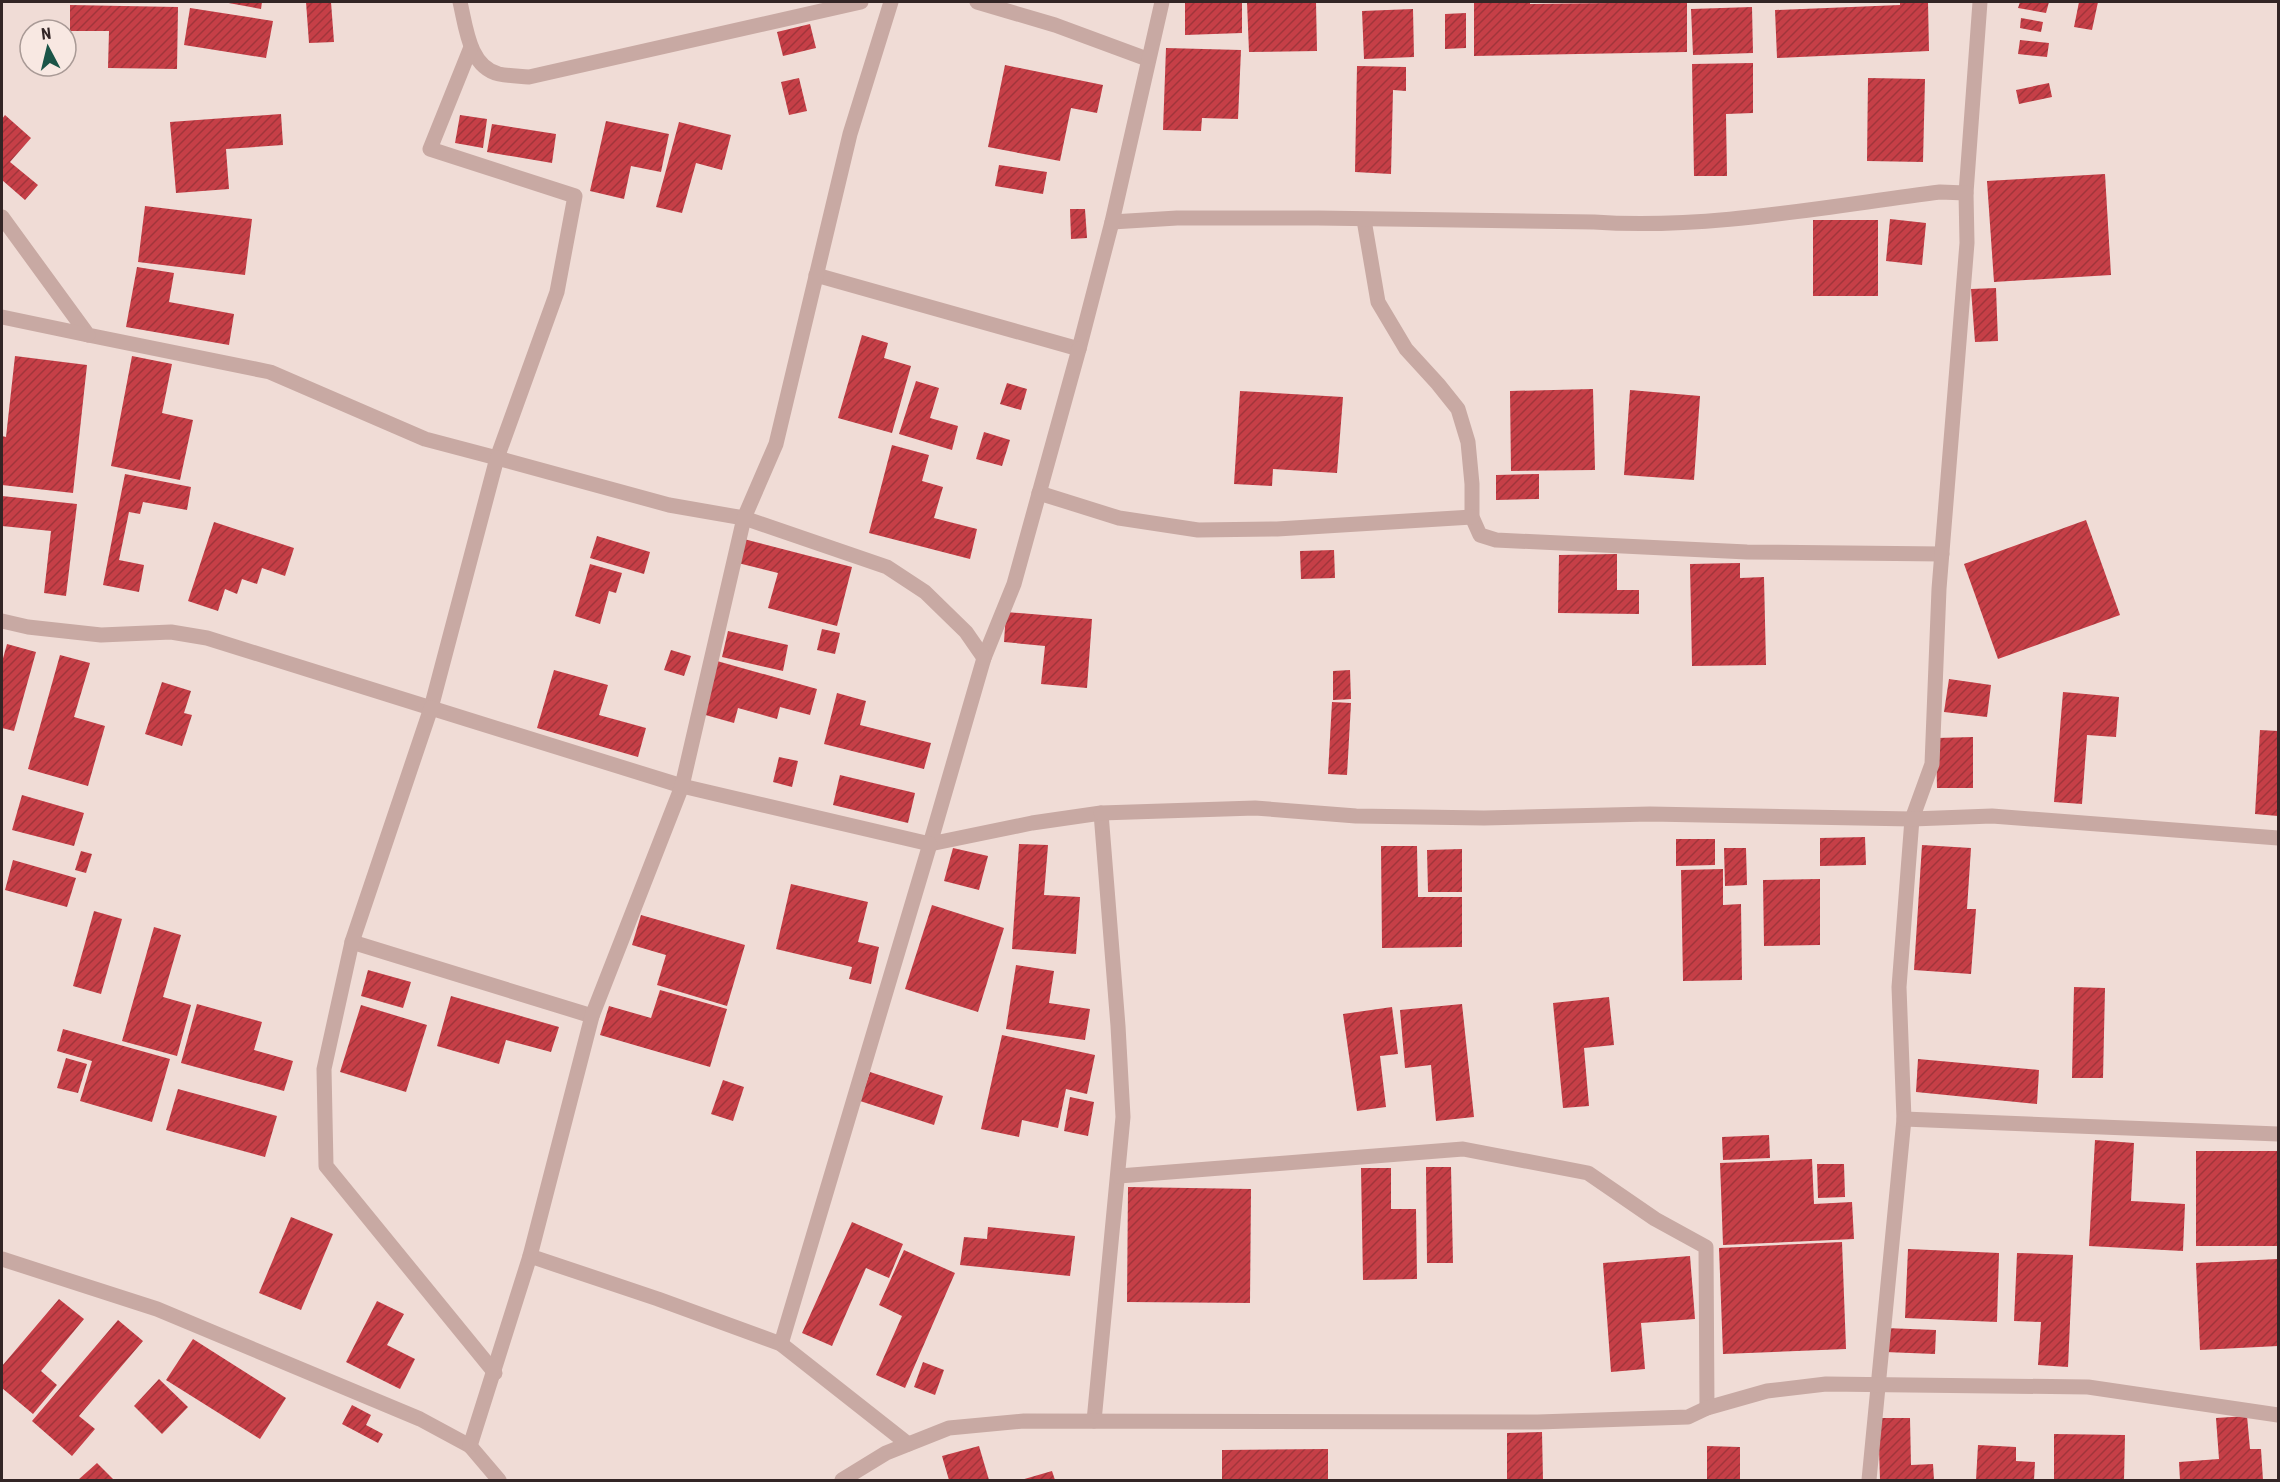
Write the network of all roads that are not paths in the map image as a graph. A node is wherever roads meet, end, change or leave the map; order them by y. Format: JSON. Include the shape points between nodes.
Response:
{"nodes":[{"id":1,"x":460,"y":2,"type":"edge"},
{"id":2,"x":861,"y":2,"type":"edge"},
{"id":3,"x":891,"y":2,"type":"edge"},
{"id":4,"x":977,"y":2,"type":"edge"},
{"id":5,"x":1162,"y":2,"type":"edge"},
{"id":6,"x":1980,"y":2,"type":"edge"},
{"id":7,"x":471,"y":47,"type":"junction"},
{"id":8,"x":1147,"y":59,"type":"junction"},
{"id":9,"x":1966,"y":193,"type":"junction"},
{"id":10,"x":2,"y":217,"type":"edge"},
{"id":11,"x":1364,"y":220,"type":"junction"},
{"id":12,"x":1112,"y":222,"type":"junction"},
{"id":13,"x":816,"y":275,"type":"junction"},
{"id":14,"x":2,"y":317,"type":"edge"},
{"id":15,"x":88,"y":335,"type":"junction"},
{"id":16,"x":1079,"y":349,"type":"junction"},
{"id":17,"x":497,"y":458,"type":"junction"},
{"id":18,"x":1039,"y":493,"type":"junction"},
{"id":19,"x":744,"y":518,"type":"junction"},
{"id":20,"x":1472,"y":518,"type":"junction"},
{"id":21,"x":1942,"y":554,"type":"junction"},
{"id":22,"x":2,"y":621,"type":"edge"},
{"id":23,"x":984,"y":658,"type":"junction"},
{"id":24,"x":430,"y":708,"type":"junction"},
{"id":25,"x":682,"y":786,"type":"junction"},
{"id":26,"x":1101,"y":813,"type":"junction"},
{"id":27,"x":1912,"y":819,"type":"junction"},
{"id":28,"x":2278,"y":838,"type":"edge"},
{"id":29,"x":930,"y":844,"type":"junction"},
{"id":30,"x":352,"y":942,"type":"junction"},
{"id":31,"x":592,"y":1016,"type":"junction"},
{"id":32,"x":1904,"y":1119,"type":"junction"},
{"id":33,"x":2278,"y":1134,"type":"edge"},
{"id":34,"x":1119,"y":1176,"type":"junction"},
{"id":35,"x":530,"y":1256,"type":"junction"},
{"id":36,"x":2,"y":1259,"type":"edge"},
{"id":37,"x":781,"y":1344,"type":"junction"},
{"id":38,"x":495,"y":1373,"type":"junction"},
{"id":39,"x":1878,"y":1385,"type":"junction"},
{"id":40,"x":1707,"y":1408,"type":"junction"},
{"id":41,"x":2278,"y":1415,"type":"edge"},
{"id":42,"x":1094,"y":1421,"type":"junction"},
{"id":43,"x":908,"y":1444,"type":"junction"},
{"id":44,"x":470,"y":1446,"type":"junction"},
{"id":45,"x":499,"y":1480,"type":"edge"},
{"id":46,"x":842,"y":1480,"type":"edge"},
{"id":47,"x":1869,"y":1480,"type":"edge"}],
"edges":[{"from":1,"to":7,"type":"street"},
{"from":2,"to":7,"type":"street","via":[[529,77],[497,74],[480,63]]},
{"from":3,"to":13,"type":"street","via":[[850,134]]},
{"from":4,"to":8,"type":"street"},
{"from":5,"to":8,"type":"street"},
{"from":6,"to":9,"type":"street"},
{"from":7,"to":17,"type":"street","via":[[430,149],[575,196],[557,292]]},
{"from":8,"to":12,"type":"street"},
{"from":9,"to":11,"type":"street","via":[[1940,192],[1724,219],[1633,225]]},
{"from":9,"to":21,"type":"street","via":[[1967,243]]},
{"from":10,"to":15,"type":"street"},
{"from":11,"to":12,"type":"street","via":[[1177,218]]},
{"from":11,"to":20,"type":"street","via":[[1378,302],[1406,349],[1458,409],[1468,442]]},
{"from":12,"to":16,"type":"street"},
{"from":13,"to":16,"type":"street"},
{"from":13,"to":19,"type":"street","via":[[776,444]]},
{"from":14,"to":15,"type":"street"},
{"from":15,"to":17,"type":"street","via":[[270,372],[425,439]]},
{"from":16,"to":18,"type":"street"},
{"from":17,"to":19,"type":"street","via":[[669,505]]},
{"from":17,"to":24,"type":"street"},
{"from":18,"to":20,"type":"street","via":[[1119,518],[1198,530],[1277,530]]},
{"from":18,"to":23,"type":"street","via":[[1014,584]]},
{"from":19,"to":23,"type":"street","via":[[887,567],[925,592],[966,633]]},
{"from":19,"to":25,"type":"street"},
{"from":20,"to":21,"type":"street","via":[[1480,535],[1496,540],[1747,552]]},
{"from":21,"to":27,"type":"street","via":[[1932,764]]},
{"from":22,"to":24,"type":"street","via":[[100,635],[171,633],[207,638]]},
{"from":23,"to":29,"type":"street"},
{"from":24,"to":25,"type":"street"},
{"from":24,"to":30,"type":"street"},
{"from":25,"to":29,"type":"street"},
{"from":25,"to":31,"type":"street"},
{"from":26,"to":27,"type":"street","via":[[1255,808],[1484,818],[1650,814]]},
{"from":26,"to":29,"type":"street"},
{"from":26,"to":34,"type":"street","via":[[1123,1118]]},
{"from":27,"to":28,"type":"street","via":[[2031,818]]},
{"from":27,"to":32,"type":"street","via":[[1899,987]]},
{"from":29,"to":37,"type":"street"},
{"from":30,"to":31,"type":"street"},
{"from":30,"to":38,"type":"street","via":[[324,1069],[326,1166]]},
{"from":31,"to":35,"type":"street"},
{"from":32,"to":33,"type":"street"},
{"from":32,"to":39,"type":"street"},
{"from":34,"to":40,"type":"street","via":[[1463,1149],[1588,1173],[1655,1219],[1706,1247]]},
{"from":34,"to":42,"type":"street"},
{"from":35,"to":37,"type":"street"},
{"from":35,"to":38,"type":"street"},
{"from":36,"to":44,"type":"street","via":[[157,1309],[420,1419]]},
{"from":37,"to":43,"type":"street"},
{"from":38,"to":44,"type":"street"},
{"from":39,"to":40,"type":"street","via":[[1826,1384],[1767,1391]]},
{"from":39,"to":41,"type":"street","via":[[2088,1387]]},
{"from":39,"to":47,"type":"street"},
{"from":40,"to":42,"type":"street","via":[[1688,1417],[1538,1422]]},
{"from":42,"to":43,"type":"street","via":[[1024,1420],[949,1428]]},
{"from":43,"to":46,"type":"street"},
{"from":44,"to":45,"type":"street"}]}
